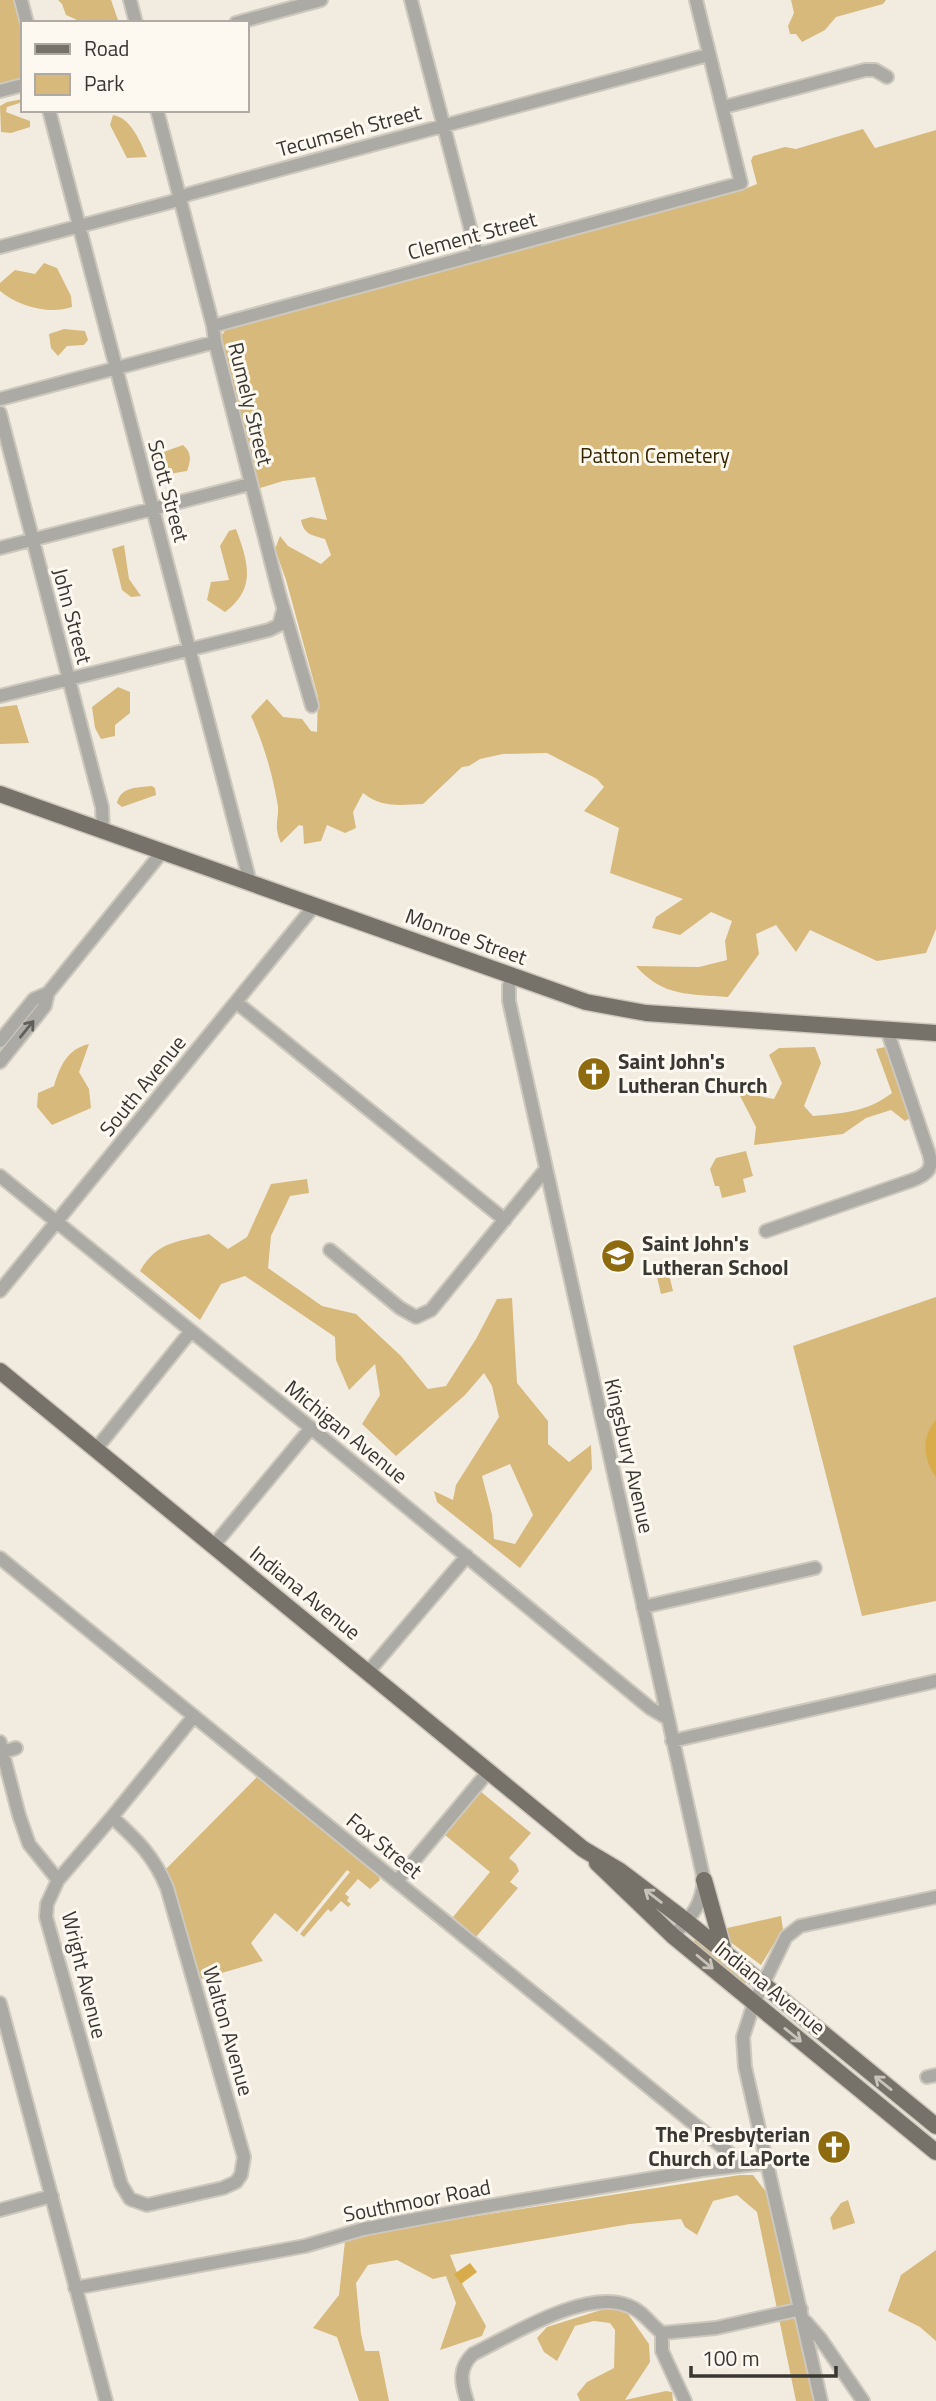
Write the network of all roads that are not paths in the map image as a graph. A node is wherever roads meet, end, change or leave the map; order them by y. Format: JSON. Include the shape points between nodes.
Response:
{"nodes":[{"id":1,"x":21,"y":0,"type":"edge"},
{"id":2,"x":131,"y":0,"type":"edge"},
{"id":3,"x":321,"y":0,"type":"edge"},
{"id":4,"x":411,"y":0,"type":"edge"},
{"id":5,"x":696,"y":0,"type":"edge"},
{"id":6,"x":270,"y":7,"type":"edge"},
{"id":7,"x":26,"y":21,"type":"edge"},
{"id":8,"x":136,"y":21,"type":"edge"},
{"id":9,"x":240,"y":21,"type":"edge"},
{"id":10,"x":708,"y":55,"type":"junction"},
{"id":11,"x":887,"y":77,"type":"dead end"},
{"id":12,"x":21,"y":86,"type":"edge"},
{"id":13,"x":0,"y":92,"type":"edge"},
{"id":14,"x":724,"y":107,"type":"junction"},
{"id":15,"x":50,"y":112,"type":"edge"},
{"id":16,"x":158,"y":112,"type":"edge"},
{"id":17,"x":444,"y":125,"type":"junction"},
{"id":18,"x":181,"y":197,"type":"junction"},
{"id":19,"x":79,"y":226,"type":"junction"},
{"id":20,"x":0,"y":247,"type":"edge"},
{"id":21,"x":477,"y":254,"type":"junction"},
{"id":22,"x":213,"y":326,"type":"junction"},
{"id":23,"x":215,"y":342,"type":"junction"},
{"id":24,"x":116,"y":368,"type":"junction"},
{"id":25,"x":0,"y":399,"type":"edge"},
{"id":26,"x":0,"y":413,"type":"edge"},
{"id":27,"x":250,"y":484,"type":"junction"},
{"id":28,"x":152,"y":509,"type":"junction"},
{"id":29,"x":31,"y":540,"type":"junction"},
{"id":30,"x":0,"y":548,"type":"edge"},
{"id":31,"x":283,"y":610,"type":"junction"},
{"id":32,"x":190,"y":649,"type":"junction"},
{"id":33,"x":69,"y":679,"type":"junction"},
{"id":34,"x":0,"y":696,"type":"edge"},
{"id":35,"x":312,"y":706,"type":"dead end"},
{"id":36,"x":0,"y":794,"type":"edge"},
{"id":37,"x":103,"y":830,"type":"junction"},
{"id":38,"x":163,"y":851,"type":"junction"},
{"id":39,"x":250,"y":882,"type":"junction"},
{"id":40,"x":315,"y":905,"type":"junction"},
{"id":41,"x":512,"y":976,"type":"junction"},
{"id":42,"x":48,"y":993,"type":"junction"},
{"id":43,"x":236,"y":1002,"type":"junction"},
{"id":44,"x":887,"y":1030,"type":"junction"},
{"id":45,"x":936,"y":1033,"type":"edge"},
{"id":46,"x":0,"y":1041,"type":"edge"},
{"id":47,"x":0,"y":1062,"type":"edge"},
{"id":48,"x":929,"y":1134,"type":"edge"},
{"id":49,"x":545,"y":1170,"type":"junction"},
{"id":50,"x":0,"y":1177,"type":"edge"},
{"id":51,"x":505,"y":1220,"type":"junction"},
{"id":52,"x":55,"y":1221,"type":"junction"},
{"id":53,"x":766,"y":1231,"type":"dead end"},
{"id":54,"x":330,"y":1250,"type":"dead end"},
{"id":55,"x":0,"y":1291,"type":"edge"},
{"id":56,"x":191,"y":1331,"type":"junction"},
{"id":57,"x":0,"y":1371,"type":"edge"},
{"id":58,"x":312,"y":1428,"type":"junction"},
{"id":59,"x":96,"y":1449,"type":"junction"},
{"id":60,"x":214,"y":1545,"type":"junction"},
{"id":61,"x":467,"y":1556,"type":"junction"},
{"id":62,"x":0,"y":1558,"type":"edge"},
{"id":63,"x":815,"y":1568,"type":"dead end"},
{"id":64,"x":643,"y":1608,"type":"junction"},
{"id":65,"x":368,"y":1672,"type":"junction"},
{"id":66,"x":936,"y":1681,"type":"edge"},
{"id":67,"x":194,"y":1716,"type":"junction"},
{"id":68,"x":667,"y":1718,"type":"junction"},
{"id":69,"x":672,"y":1741,"type":"junction"},
{"id":70,"x":1,"y":1747,"type":"edge"},
{"id":71,"x":16,"y":1748,"type":"dead end"},
{"id":72,"x":488,"y":1772,"type":"junction"},
{"id":73,"x":112,"y":1817,"type":"junction"},
{"id":74,"x":583,"y":1849,"type":"junction"},
{"id":75,"x":58,"y":1880,"type":"junction"},
{"id":76,"x":704,"y":1880,"type":"junction"},
{"id":77,"x":397,"y":1881,"type":"junction"},
{"id":78,"x":936,"y":1897,"type":"edge"},
{"id":79,"x":686,"y":1921,"type":"junction"},
{"id":80,"x":673,"y":1936,"type":"junction"},
{"id":81,"x":724,"y":1951,"type":"junction"},
{"id":82,"x":763,"y":1984,"type":"junction"},
{"id":83,"x":0,"y":2003,"type":"edge"},
{"id":84,"x":754,"y":2003,"type":"junction"},
{"id":85,"x":936,"y":2126,"type":"edge"},
{"id":86,"x":936,"y":2152,"type":"edge"},
{"id":87,"x":767,"y":2163,"type":"junction"},
{"id":88,"x":741,"y":2165,"type":"junction"},
{"id":89,"x":52,"y":2196,"type":"junction"},
{"id":90,"x":147,"y":2205,"type":"joint"},
{"id":91,"x":0,"y":2210,"type":"edge"},
{"id":92,"x":75,"y":2288,"type":"junction"},
{"id":93,"x":802,"y":2315,"type":"junction"},
{"id":94,"x":662,"y":2333,"type":"junction"},
{"id":95,"x":106,"y":2401,"type":"edge"},
{"id":96,"x":467,"y":2401,"type":"edge"},
{"id":97,"x":684,"y":2401,"type":"edge"},
{"id":98,"x":821,"y":2401,"type":"edge"},
{"id":99,"x":863,"y":2401,"type":"edge"}],
"edges":[{"from":1,"to":7,"type":"street"},
{"from":2,"to":8,"type":"street"},
{"from":3,"to":6,"type":"street"},
{"from":4,"to":17,"type":"street"},
{"from":5,"to":10,"type":"street"},
{"from":6,"to":9,"type":"street"},
{"from":10,"to":14,"type":"street"},
{"from":10,"to":17,"type":"street","name":"Tecumseh Street"},
{"from":11,"to":14,"type":"street","via":[[864,70]]},
{"from":12,"to":13,"type":"street"},
{"from":14,"to":21,"type":"street","name":"Clement Street","via":[[741,183]]},
{"from":15,"to":19,"type":"street","name":"Scott Street"},
{"from":16,"to":18,"type":"street","name":"Rumely Street"},
{"from":17,"to":18,"type":"street","name":"Tecumseh Street"},
{"from":17,"to":21,"type":"street"},
{"from":18,"to":19,"type":"street","name":"Tecumseh Street"},
{"from":18,"to":22,"type":"street","name":"Rumely Street"},
{"from":19,"to":20,"type":"street","name":"Tecumseh Street"},
{"from":19,"to":24,"type":"street","name":"Scott Street"},
{"from":21,"to":22,"type":"street","name":"Clement Street"},
{"from":22,"to":23,"type":"street","name":"Rumely Street"},
{"from":23,"to":24,"type":"street"},
{"from":23,"to":27,"type":"street","name":"Rumely Street"},
{"from":24,"to":25,"type":"street"},
{"from":24,"to":28,"type":"street","name":"Scott Street"},
{"from":26,"to":29,"type":"street","name":"John Street"},
{"from":27,"to":28,"type":"street"},
{"from":27,"to":31,"type":"street","name":"Rumely Street"},
{"from":28,"to":29,"type":"street"},
{"from":28,"to":32,"type":"street","name":"Scott Street"},
{"from":29,"to":30,"type":"street"},
{"from":29,"to":33,"type":"street","name":"John Street"},
{"from":31,"to":32,"type":"street","via":[[279,625],[269,630]]},
{"from":31,"to":35,"type":"street","name":"Rumely Street"},
{"from":32,"to":33,"type":"street"},
{"from":32,"to":39,"type":"street","name":"Scott Street"},
{"from":33,"to":34,"type":"street"},
{"from":33,"to":37,"type":"street","name":"John Street","via":[[102,807]]},
{"from":36,"to":37,"type":"main road","name":"Monroe Street"},
{"from":37,"to":38,"type":"main road","name":"Monroe Street"},
{"from":38,"to":39,"type":"main road","name":"Monroe Street"},
{"from":38,"to":42,"type":"street"},
{"from":39,"to":40,"type":"main road","name":"Monroe Street"},
{"from":40,"to":41,"type":"main road","name":"Monroe Street"},
{"from":40,"to":43,"type":"street","name":"South Avenue"},
{"from":41,"to":44,"type":"main road","name":"Monroe Street","via":[[621,1010]]},
{"from":41,"to":49,"type":"street","name":"Kingsbury Avenue","via":[[509,1001]]},
{"from":42,"to":46,"type":"street","via":[[34,999]]},
{"from":47,"to":42,"type":"street","one_way":true,"via":[[45,1006]]},
{"from":43,"to":51,"type":"street"},
{"from":43,"to":52,"type":"street","name":"South Avenue"},
{"from":44,"to":45,"type":"main road","name":"Monroe Street"},
{"from":44,"to":48,"type":"street"},
{"from":48,"to":53,"type":"street","via":[[931,1165],[922,1177]]},
{"from":49,"to":51,"type":"street"},
{"from":49,"to":64,"type":"street","name":"Kingsbury Avenue"},
{"from":50,"to":52,"type":"street","name":"Michigan Avenue"},
{"from":51,"to":54,"type":"street","via":[[431,1310],[416,1317]]},
{"from":52,"to":55,"type":"street","name":"South Avenue"},
{"from":52,"to":56,"type":"street","name":"Michigan Avenue"},
{"from":56,"to":58,"type":"street","name":"Michigan Avenue"},
{"from":56,"to":59,"type":"street"},
{"from":57,"to":59,"type":"main road","name":"Indiana Avenue"},
{"from":58,"to":60,"type":"street"},
{"from":58,"to":61,"type":"street","name":"Michigan Avenue"},
{"from":59,"to":60,"type":"main road","name":"Indiana Avenue"},
{"from":60,"to":65,"type":"main road","name":"Indiana Avenue"},
{"from":61,"to":65,"type":"street"},
{"from":61,"to":68,"type":"street","name":"Michigan Avenue"},
{"from":62,"to":67,"type":"street","name":"Fox Street"},
{"from":63,"to":64,"type":"street"},
{"from":64,"to":68,"type":"street","name":"Kingsbury Avenue"},
{"from":65,"to":72,"type":"main road","name":"Indiana Avenue"},
{"from":66,"to":69,"type":"street"},
{"from":67,"to":73,"type":"street"},
{"from":67,"to":77,"type":"street","name":"Fox Street"},
{"from":68,"to":69,"type":"street","name":"Kingsbury Avenue"},
{"from":69,"to":76,"type":"street","name":"Kingsbury Avenue"},
{"from":70,"to":71,"type":"street"},
{"from":70,"to":75,"type":"street","via":[[29,1844]]},
{"from":72,"to":74,"type":"main road","name":"Indiana Avenue"},
{"from":72,"to":77,"type":"street"},
{"from":73,"to":75,"type":"street"},
{"from":73,"to":90,"type":"street","name":"Walton Avenue","via":[[158,1866],[167,1888],[244,2157],[236,2182]]},
{"from":79,"to":74,"type":"main road","name":"Indiana Avenue","one_way":true},
{"from":74,"to":80,"type":"main road","name":"Indiana Avenue"},
{"from":75,"to":90,"type":"street","name":"Wright Avenue","via":[[46,1917],[54,1947],[121,2184],[130,2199]]},
{"from":76,"to":79,"type":"street","via":[[702,1897]]},
{"from":76,"to":81,"type":"main road"},
{"from":77,"to":88,"type":"street","name":"Fox Street"},
{"from":78,"to":82,"type":"street","via":[[800,1926],[786,1937]]},
{"from":79,"to":80,"type":"street"},
{"from":79,"to":81,"type":"main road","name":"Indiana Avenue"},
{"from":80,"to":84,"type":"main road","name":"Indiana Avenue","one_way":true},
{"from":81,"to":82,"type":"main road","name":"Indiana Avenue"},
{"from":82,"to":84,"type":"street"},
{"from":85,"to":82,"type":"main road","name":"Indiana Avenue","one_way":true},
{"from":83,"to":89,"type":"street"},
{"from":84,"to":86,"type":"main road","name":"Indiana Avenue","one_way":true},
{"from":84,"to":87,"type":"street","via":[[743,2052]]},
{"from":87,"to":88,"type":"street","name":"Southmoor Road"},
{"from":87,"to":93,"type":"street"},
{"from":88,"to":92,"type":"street","name":"Southmoor Road","via":[[363,2229],[305,2246]]},
{"from":89,"to":91,"type":"street"},
{"from":89,"to":92,"type":"street"},
{"from":92,"to":95,"type":"street"},
{"from":93,"to":94,"type":"street"},
{"from":93,"to":98,"type":"street"},
{"from":93,"to":99,"type":"street"},
{"from":94,"to":96,"type":"street","via":[[627,2304],[600,2301],[569,2308],[473,2354],[463,2365]]},
{"from":94,"to":97,"type":"street","via":[[662,2351]]}]}
